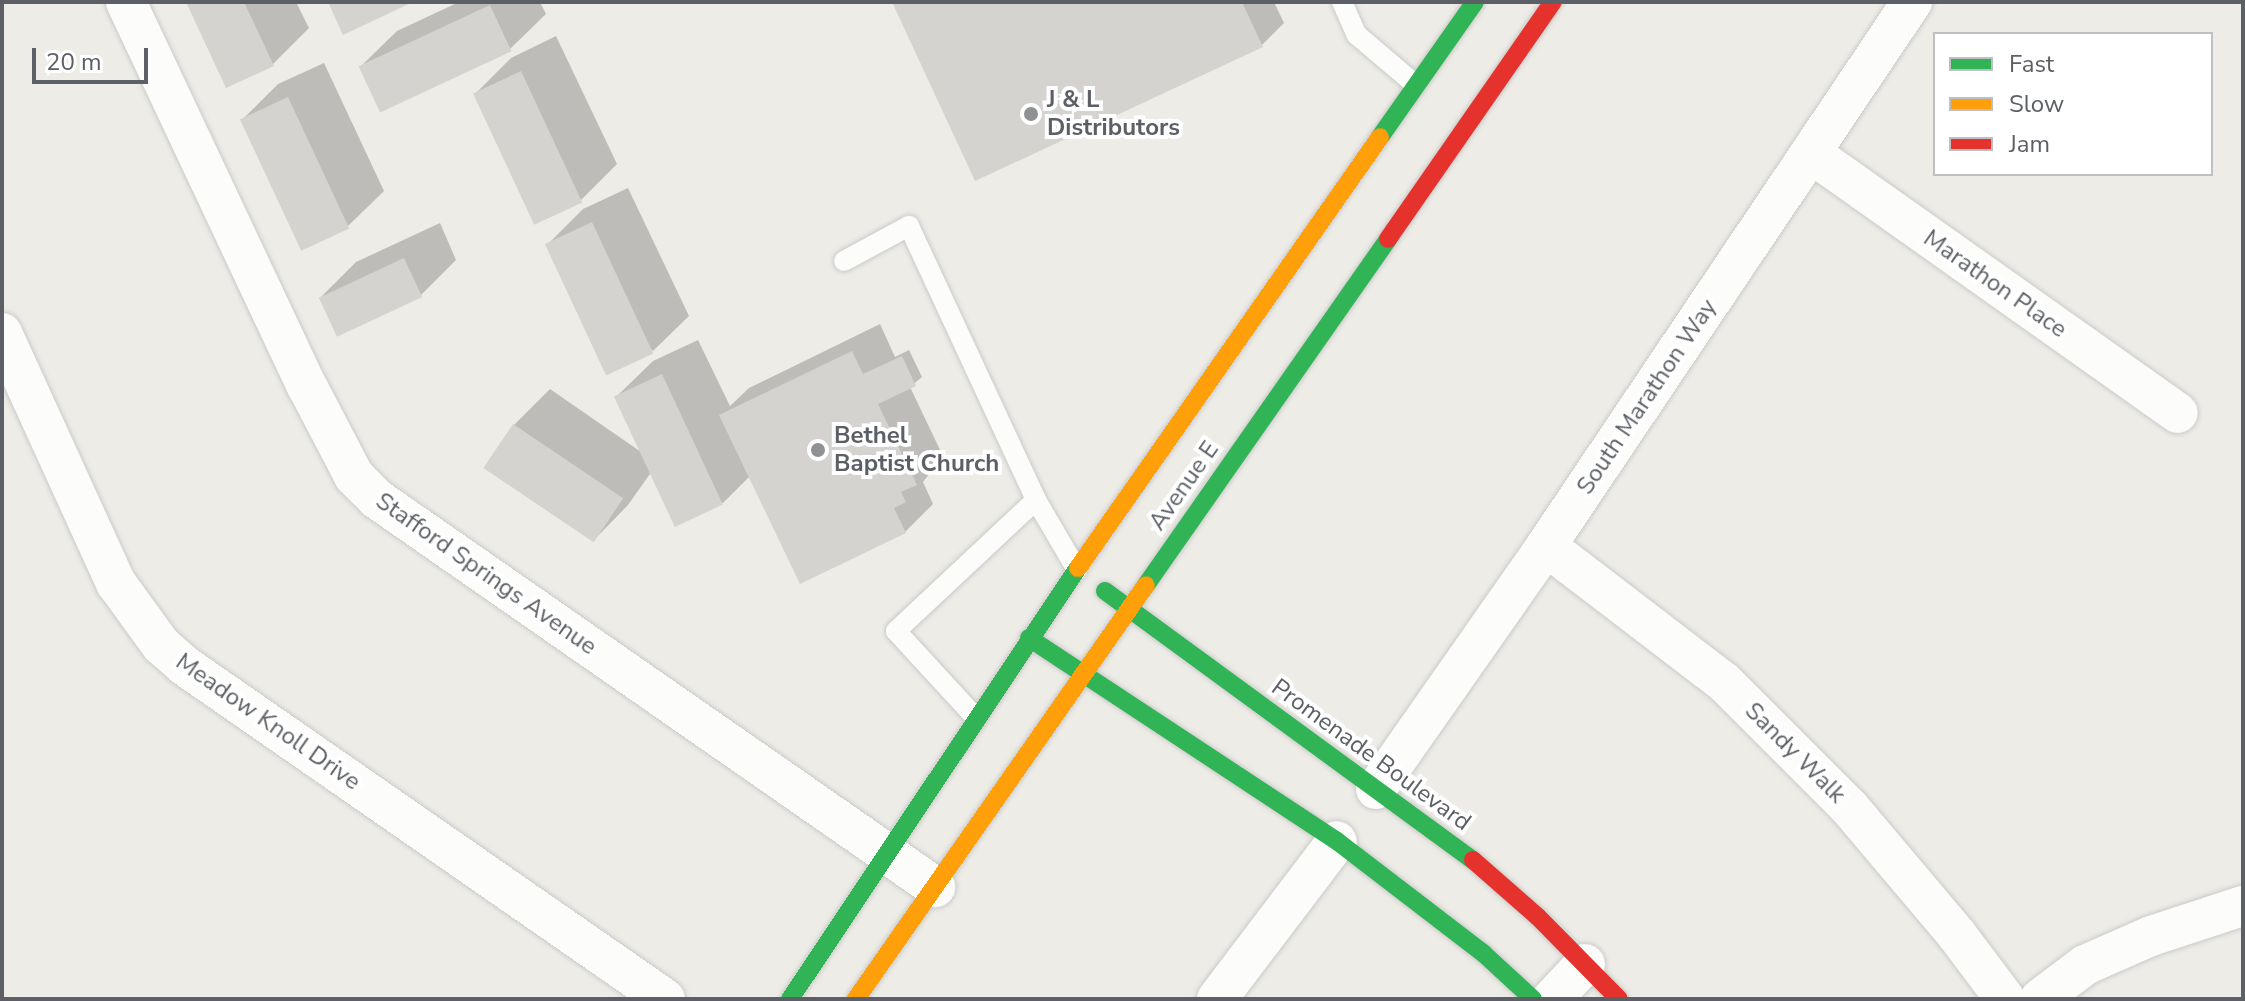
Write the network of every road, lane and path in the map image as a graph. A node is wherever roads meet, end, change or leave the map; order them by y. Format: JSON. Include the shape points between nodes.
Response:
{"nodes":[{"id":1,"x":126,"y":2,"type":"edge"},
{"id":2,"x":1342,"y":2,"type":"edge"},
{"id":3,"x":1475,"y":2,"type":"edge"},
{"id":4,"x":1553,"y":2,"type":"edge"},
{"id":5,"x":1912,"y":2,"type":"edge"},
{"id":6,"x":1416,"y":85,"type":"junction"},
{"id":7,"x":1437,"y":99,"type":"dead end"},
{"id":8,"x":1812,"y":154,"type":"junction"},
{"id":9,"x":844,"y":261,"type":"dead end"},
{"id":10,"x":2,"y":333,"type":"edge"},
{"id":11,"x":2178,"y":413,"type":"dead end"},
{"id":12,"x":1036,"y":500,"type":"junction"},
{"id":13,"x":1546,"y":546,"type":"junction"},
{"id":14,"x":1077,"y":570,"type":"junction"},
{"id":15,"x":1128,"y":608,"type":"junction"},
{"id":16,"x":1029,"y":638,"type":"junction"},
{"id":17,"x":1083,"y":674,"type":"junction"},
{"id":18,"x":976,"y":718,"type":"junction"},
{"id":19,"x":1376,"y":789,"type":"junction"},
{"id":20,"x":1337,"y":841,"type":"junction"},
{"id":21,"x":888,"y":854,"type":"junction"},
{"id":22,"x":935,"y":887,"type":"junction"},
{"id":23,"x":2243,"y":906,"type":"edge"},
{"id":24,"x":1585,"y":964,"type":"junction"},
{"id":25,"x":665,"y":999,"type":"edge"},
{"id":26,"x":790,"y":999,"type":"edge"},
{"id":27,"x":856,"y":999,"type":"edge"},
{"id":28,"x":1217,"y":999,"type":"edge"},
{"id":29,"x":1533,"y":999,"type":"edge"},
{"id":30,"x":1552,"y":999,"type":"edge"},
{"id":31,"x":1619,"y":999,"type":"edge"},
{"id":32,"x":2005,"y":999,"type":"edge"},
{"id":33,"x":2040,"y":999,"type":"edge"}],
"edges":[{"from":1,"to":21,"type":"street","name":"Stafford Springs Avenue","via":[[354,476],[377,499]]},
{"from":2,"to":6,"type":"lane","via":[[1357,35]]},
{"from":3,"to":6,"type":"street","name":"Avenue E"},
{"from":4,"to":15,"type":"street","name":"Avenue E","via":[[1463,118]]},
{"from":5,"to":8,"type":"street","name":"South Marathon Way"},
{"from":6,"to":7,"type":"street"},
{"from":6,"to":14,"type":"street","name":"Avenue E"},
{"from":8,"to":11,"type":"street","name":"Marathon Place"},
{"from":8,"to":13,"type":"street","name":"South Marathon Way"},
{"from":9,"to":12,"type":"lane","via":[[909,226]]},
{"from":10,"to":25,"type":"street","name":"Meadow Knoll Drive","via":[[116,583],[161,645]]},
{"from":12,"to":14,"type":"lane"},
{"from":12,"to":18,"type":"lane","via":[[896,631]]},
{"from":13,"to":19,"type":"street","name":"South Marathon Way"},
{"from":13,"to":32,"type":"street","name":"Sandy Walk","via":[[1724,682],[1849,807]]},
{"from":14,"to":15,"type":"street","name":"Promenade Boulevard"},
{"from":14,"to":16,"type":"street","name":"Avenue E"},
{"from":15,"to":17,"type":"street","name":"Avenue E"},
{"from":15,"to":19,"type":"street","name":"Promenade Boulevard"},
{"from":16,"to":17,"type":"street"},
{"from":16,"to":18,"type":"street","name":"Avenue E"},
{"from":17,"to":20,"type":"street"},
{"from":17,"to":22,"type":"street","name":"Avenue E"},
{"from":18,"to":21,"type":"street","name":"Avenue E"},
{"from":19,"to":24,"type":"street","name":"Promenade Boulevard","via":[[1478,864]]},
{"from":20,"to":28,"type":"street"},
{"from":20,"to":29,"type":"street","via":[[1483,953]]},
{"from":21,"to":22,"type":"street","name":"Stafford Springs Avenue"},
{"from":21,"to":26,"type":"street","name":"Avenue E"},
{"from":22,"to":27,"type":"street","name":"Avenue E"},
{"from":23,"to":33,"type":"street","via":[[2151,936],[2085,965]]},
{"from":24,"to":30,"type":"street"},
{"from":24,"to":31,"type":"street","name":"Promenade Boulevard"}]}
